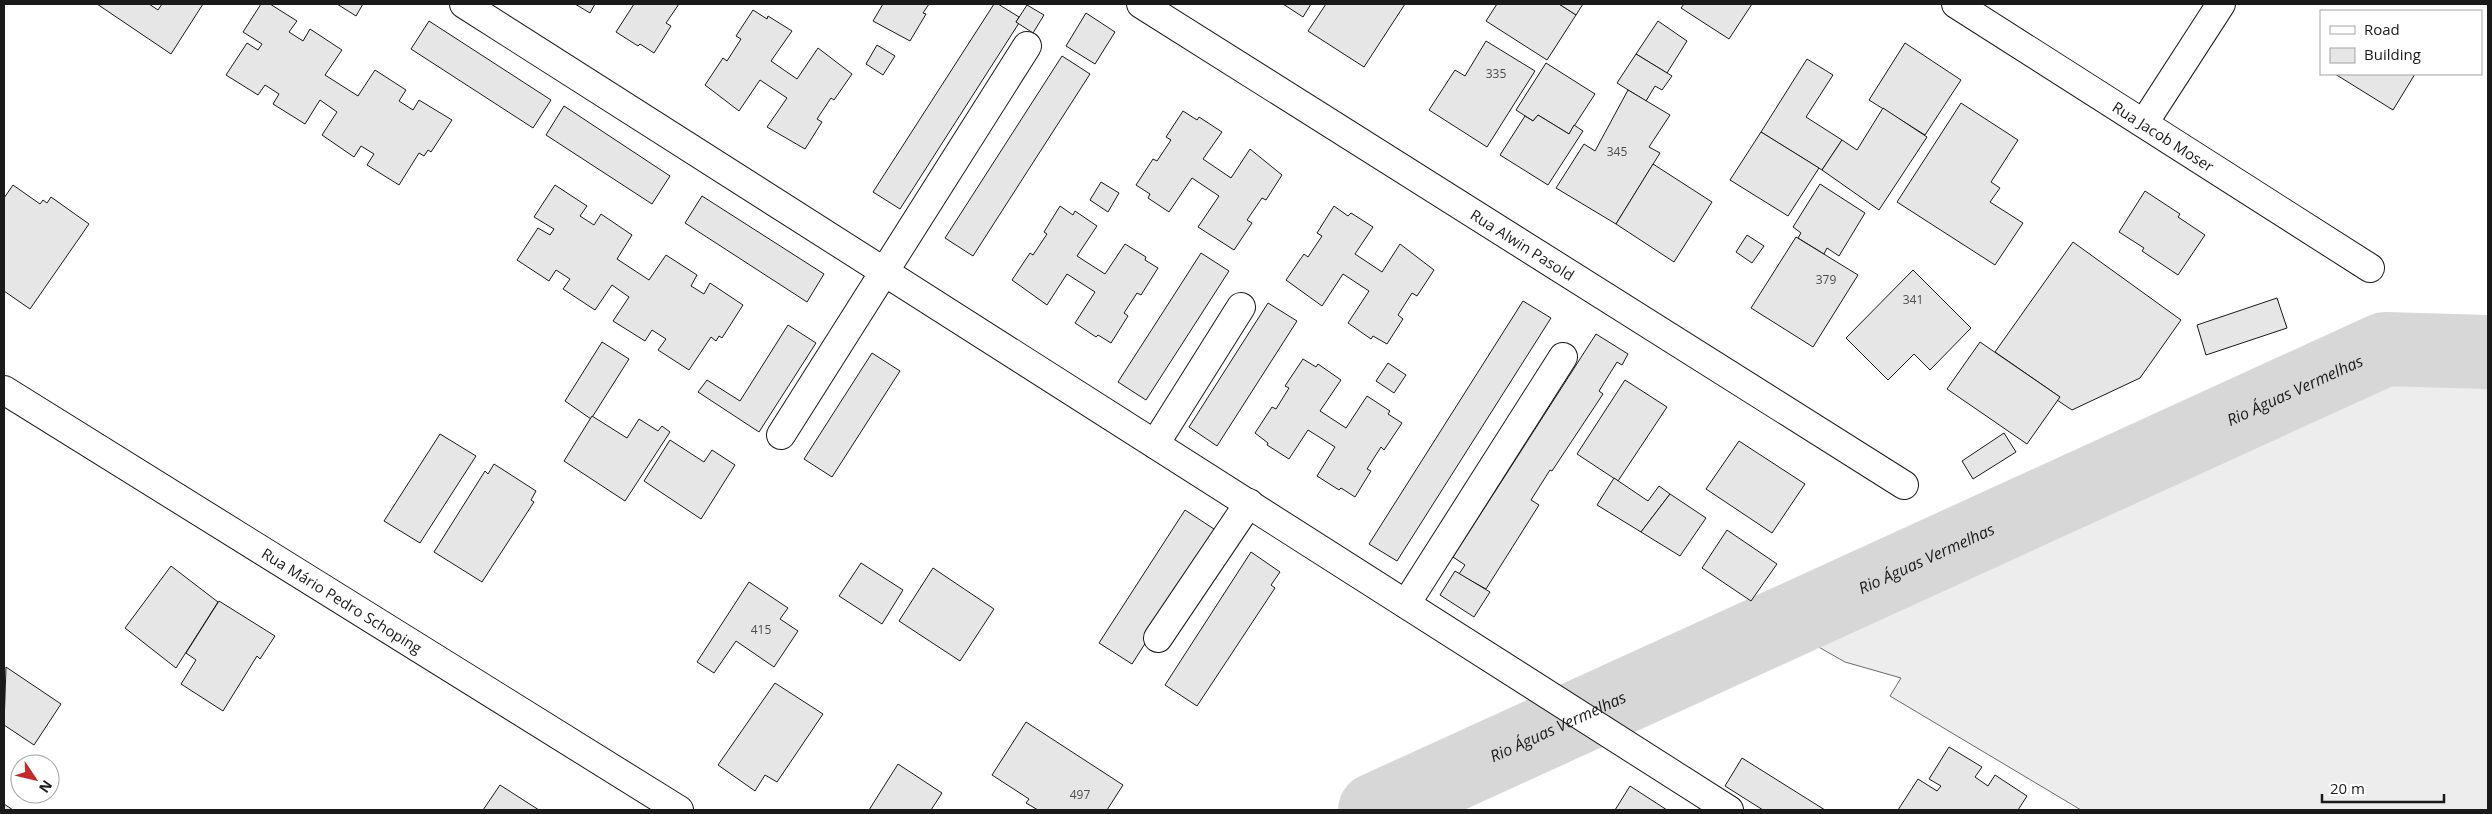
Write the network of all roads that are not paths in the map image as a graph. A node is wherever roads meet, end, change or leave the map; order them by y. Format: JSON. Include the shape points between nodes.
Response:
{"nodes":[{"id":1,"x":464,"y":4,"type":"edge"},
{"id":2,"x":1141,"y":4,"type":"edge"},
{"id":3,"x":1956,"y":4,"type":"edge"},
{"id":4,"x":2222,"y":4,"type":"edge"},
{"id":5,"x":1027,"y":46,"type":"dead end"},
{"id":6,"x":2144,"y":124,"type":"junction"},
{"id":7,"x":2370,"y":268,"type":"dead end"},
{"id":8,"x":884,"y":272,"type":"junction"},
{"id":9,"x":1241,"y":307,"type":"dead end"},
{"id":10,"x":1563,"y":357,"type":"dead end"},
{"id":11,"x":4,"y":390,"type":"edge"},
{"id":12,"x":781,"y":435,"type":"dead end"},
{"id":13,"x":1155,"y":444,"type":"junction"},
{"id":14,"x":1904,"y":486,"type":"dead end"},
{"id":15,"x":1249,"y":503,"type":"junction"},
{"id":16,"x":1406,"y":604,"type":"junction"},
{"id":17,"x":1158,"y":638,"type":"dead end"},
{"id":18,"x":679,"y":810,"type":"edge"},
{"id":19,"x":1729,"y":810,"type":"edge"}],
"edges":[{"from":1,"to":8,"type":"street"},
{"from":2,"to":14,"type":"street","name":"Rua Alwin Pasold"},
{"from":3,"to":6,"type":"street","name":"Rua Jacob Moser"},
{"from":4,"to":6,"type":"street"},
{"from":5,"to":8,"type":"street"},
{"from":6,"to":7,"type":"street","name":"Rua Jacob Moser"},
{"from":8,"to":12,"type":"street"},
{"from":8,"to":13,"type":"street"},
{"from":9,"to":13,"type":"street"},
{"from":10,"to":16,"type":"street"},
{"from":11,"to":18,"type":"street","name":"Rua Mário Pedro Schoping"},
{"from":13,"to":15,"type":"street"},
{"from":15,"to":16,"type":"street"},
{"from":15,"to":17,"type":"street"},
{"from":16,"to":19,"type":"street"}]}
